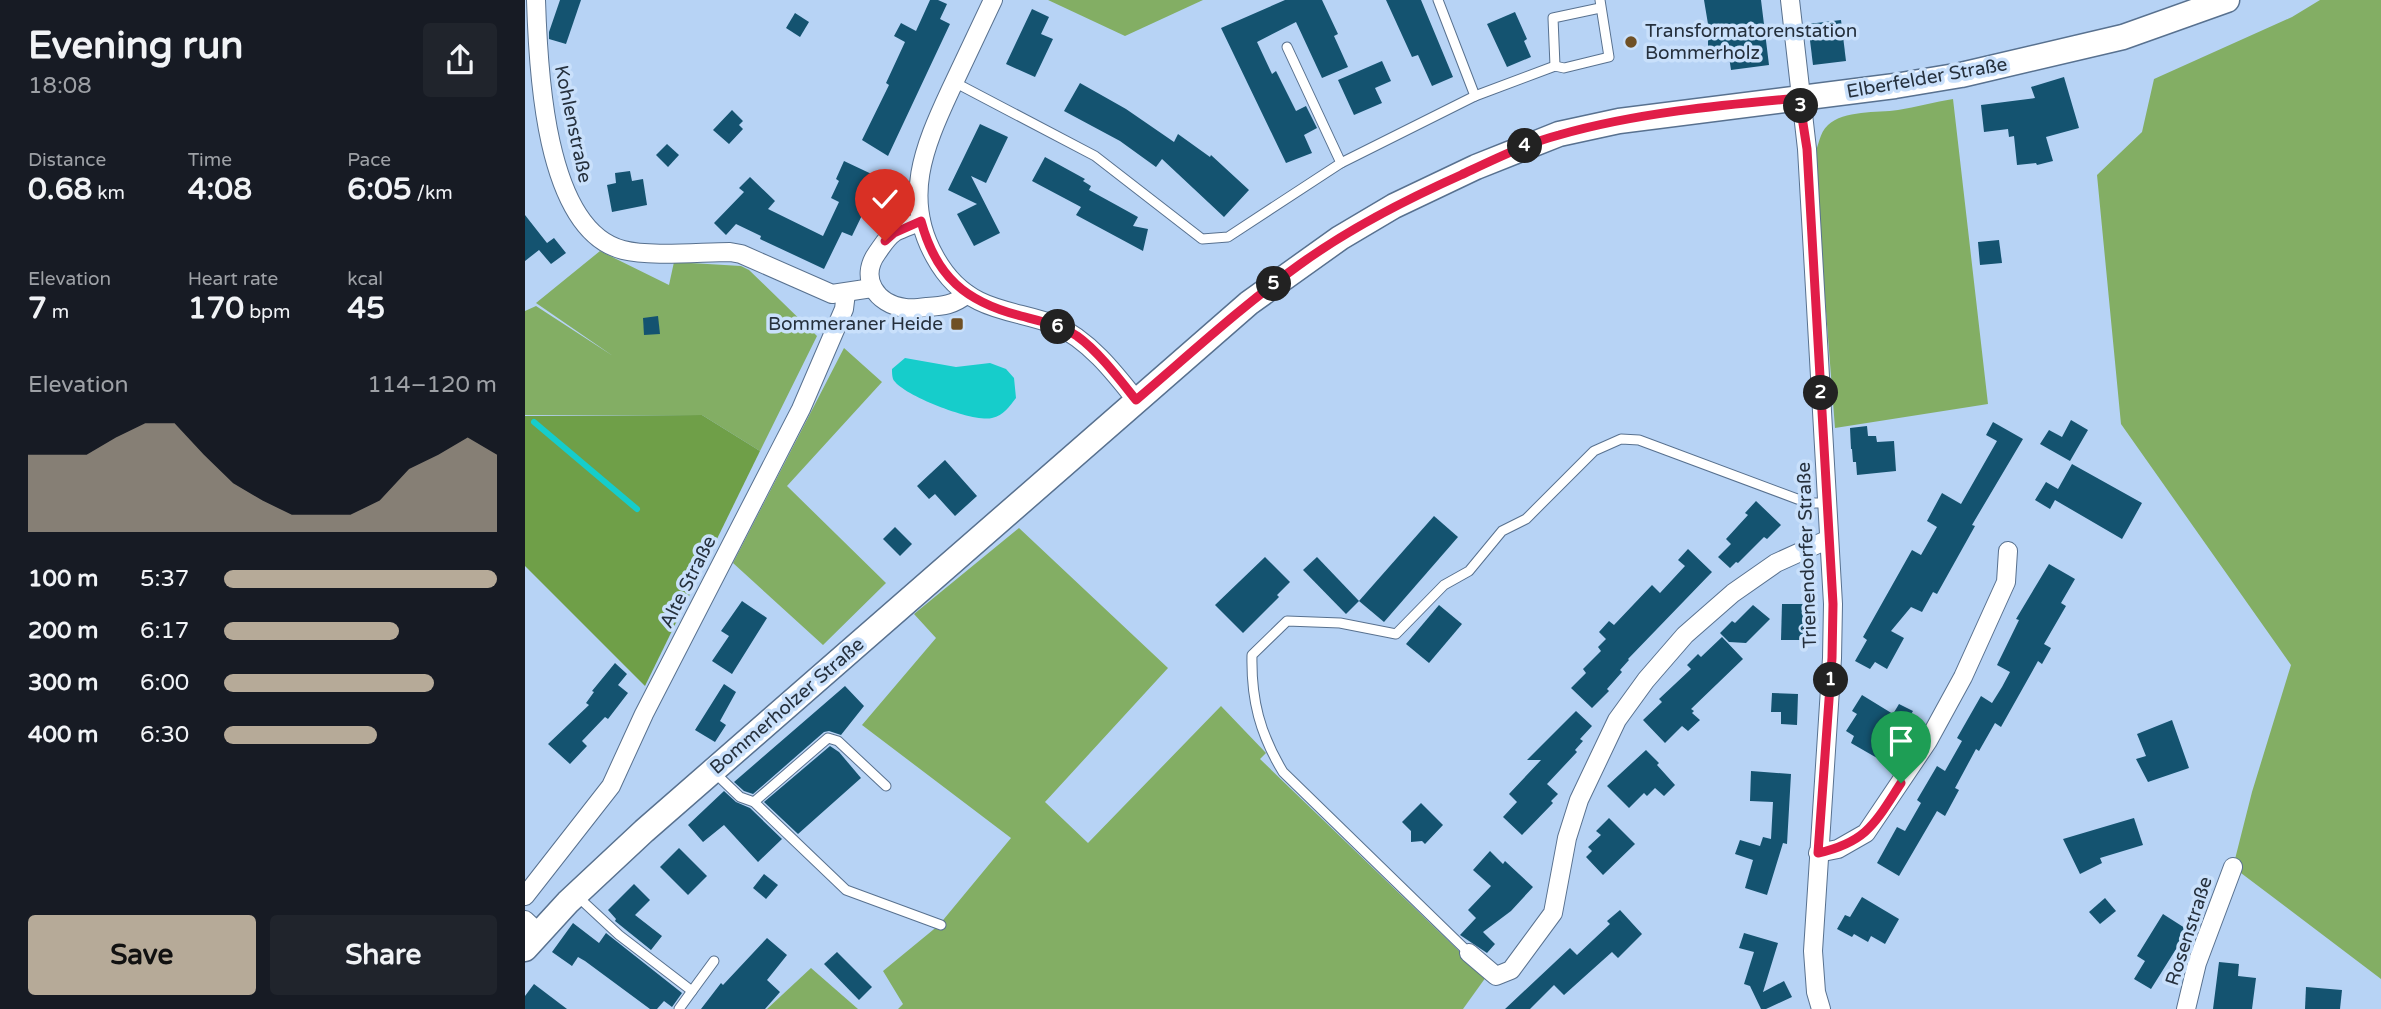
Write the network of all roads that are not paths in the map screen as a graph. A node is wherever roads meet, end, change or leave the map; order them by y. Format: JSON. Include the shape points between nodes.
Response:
{"nodes":[{"id":1,"x":535,"y":0,"type":"edge"},
{"id":2,"x":993,"y":0,"type":"edge"},
{"id":3,"x":1438,"y":0,"type":"edge"},
{"id":4,"x":1790,"y":0,"type":"edge"},
{"id":5,"x":2227,"y":0,"type":"edge"},
{"id":6,"x":1600,"y":4,"type":"edge"},
{"id":7,"x":1287,"y":47,"type":"dead end"},
{"id":8,"x":1555,"y":66,"type":"junction"},
{"id":9,"x":954,"y":82,"type":"junction"},
{"id":10,"x":1475,"y":96,"type":"junction"},
{"id":11,"x":1799,"y":98,"type":"junction"},
{"id":12,"x":1341,"y":163,"type":"junction"},
{"id":13,"x":921,"y":221,"type":"junction"},
{"id":14,"x":872,"y":288,"type":"junction"},
{"id":15,"x":846,"y":293,"type":"junction"},
{"id":16,"x":967,"y":294,"type":"junction"},
{"id":17,"x":1136,"y":400,"type":"junction"},
{"id":18,"x":1055,"y":471,"type":"joint"},
{"id":19,"x":1827,"y":503,"type":"junction"},
{"id":20,"x":1829,"y":540,"type":"junction"},
{"id":21,"x":2007,"y":551,"type":"dead end"},
{"id":22,"x":713,"y":771,"type":"junction"},
{"id":23,"x":885,"y":786,"type":"dead end"},
{"id":24,"x":754,"y":802,"type":"junction"},
{"id":25,"x":1818,"y":853,"type":"junction"},
{"id":26,"x":2233,"y":867,"type":"dead end"},
{"id":27,"x":576,"y":894,"type":"junction"},
{"id":28,"x":525,"y":896,"type":"edge"},
{"id":29,"x":941,"y":925,"type":"dead end"},
{"id":30,"x":530,"y":934,"type":"edge"},
{"id":31,"x":1469,"y":953,"type":"joint"},
{"id":32,"x":714,"y":961,"type":"dead end"},
{"id":33,"x":692,"y":991,"type":"junction"},
{"id":34,"x":679,"y":1009,"type":"edge"},
{"id":35,"x":1821,"y":1009,"type":"edge"},
{"id":36,"x":2186,"y":1009,"type":"edge"}],
"edges":[{"from":1,"to":15,"type":"street","name":"Kohlenstraße","via":[[543,97],[557,166],[586,228],[623,250],[730,252],[832,294]]},
{"from":2,"to":9,"type":"street"},
{"from":3,"to":10,"type":"lane"},
{"from":4,"to":11,"type":"street","name":"Trienendorfer Straße"},
{"from":5,"to":11,"type":"main road","name":"Elberfelder Straße","via":[[2082,47],[1961,75]]},
{"from":6,"to":8,"type":"lane","via":[[1553,18]]},
{"from":6,"to":8,"type":"lane","via":[[1609,57],[1565,68]]},
{"from":7,"to":12,"type":"lane"},
{"from":8,"to":10,"type":"lane"},
{"from":9,"to":12,"type":"lane","via":[[1095,156],[1202,239],[1229,237]]},
{"from":9,"to":13,"type":"street","via":[[928,139],[918,180]]},
{"from":10,"to":12,"type":"lane"},
{"from":11,"to":17,"type":"main road","name":"Elberfelder Straße","via":[[1610,123],[1550,138],[1476,167],[1394,206],[1301,264],[1248,303]]},
{"from":11,"to":19,"type":"street","name":"Trienendorfer Straße","via":[[1807,149]]},
{"from":13,"to":14,"type":"street","via":[[885,241],[870,262]]},
{"from":13,"to":16,"type":"street","via":[[940,267]]},
{"from":14,"to":15,"type":"street"},
{"from":14,"to":16,"type":"street","via":[[886,302],[904,309],[945,306]]},
{"from":15,"to":28,"type":"street","name":"Alte Straße","via":[[845,309],[801,409],[611,786]]},
{"from":16,"to":17,"type":"street","via":[[1077,336]]},
{"from":17,"to":18,"type":"main road","name":"Elberfelder Straße"},
{"from":18,"to":22,"type":"main road","name":"Bommerholzer Straße"},
{"from":19,"to":20,"type":"street","name":"Trienendorfer Straße"},
{"from":19,"to":31,"type":"lane","via":[[1808,503],[1639,440],[1621,439],[1594,451],[1526,519],[1502,531],[1469,572],[1444,585],[1396,634],[1340,623],[1287,621],[1252,655],[1251,687],[1259,719],[1283,772]]},
{"from":20,"to":25,"type":"street","name":"Trienendorfer Straße","via":[[1832,658]]},
{"from":20,"to":31,"type":"street","via":[[1748,582],[1708,613],[1666,656],[1617,720],[1591,772],[1567,838],[1553,913],[1504,975],[1488,971]]},
{"from":21,"to":25,"type":"street","via":[[2006,582],[1928,741],[1866,833],[1838,849]]},
{"from":22,"to":24,"type":"lane","via":[[740,797]]},
{"from":22,"to":27,"type":"main road","name":"Bommerholzer Straße"},
{"from":23,"to":24,"type":"lane","via":[[838,741],[828,738]]},
{"from":24,"to":29,"type":"lane","via":[[846,890]]},
{"from":25,"to":35,"type":"street","name":"Trienendorfer Straße","via":[[1813,974]]},
{"from":26,"to":36,"type":"street","name":"Rosenstraße","via":[[2197,963]]},
{"from":27,"to":30,"type":"main road","name":"Bommerholzer Straße"},
{"from":27,"to":33,"type":"lane","via":[[619,935]]},
{"from":32,"to":33,"type":"lane"},
{"from":33,"to":34,"type":"lane"}]}
